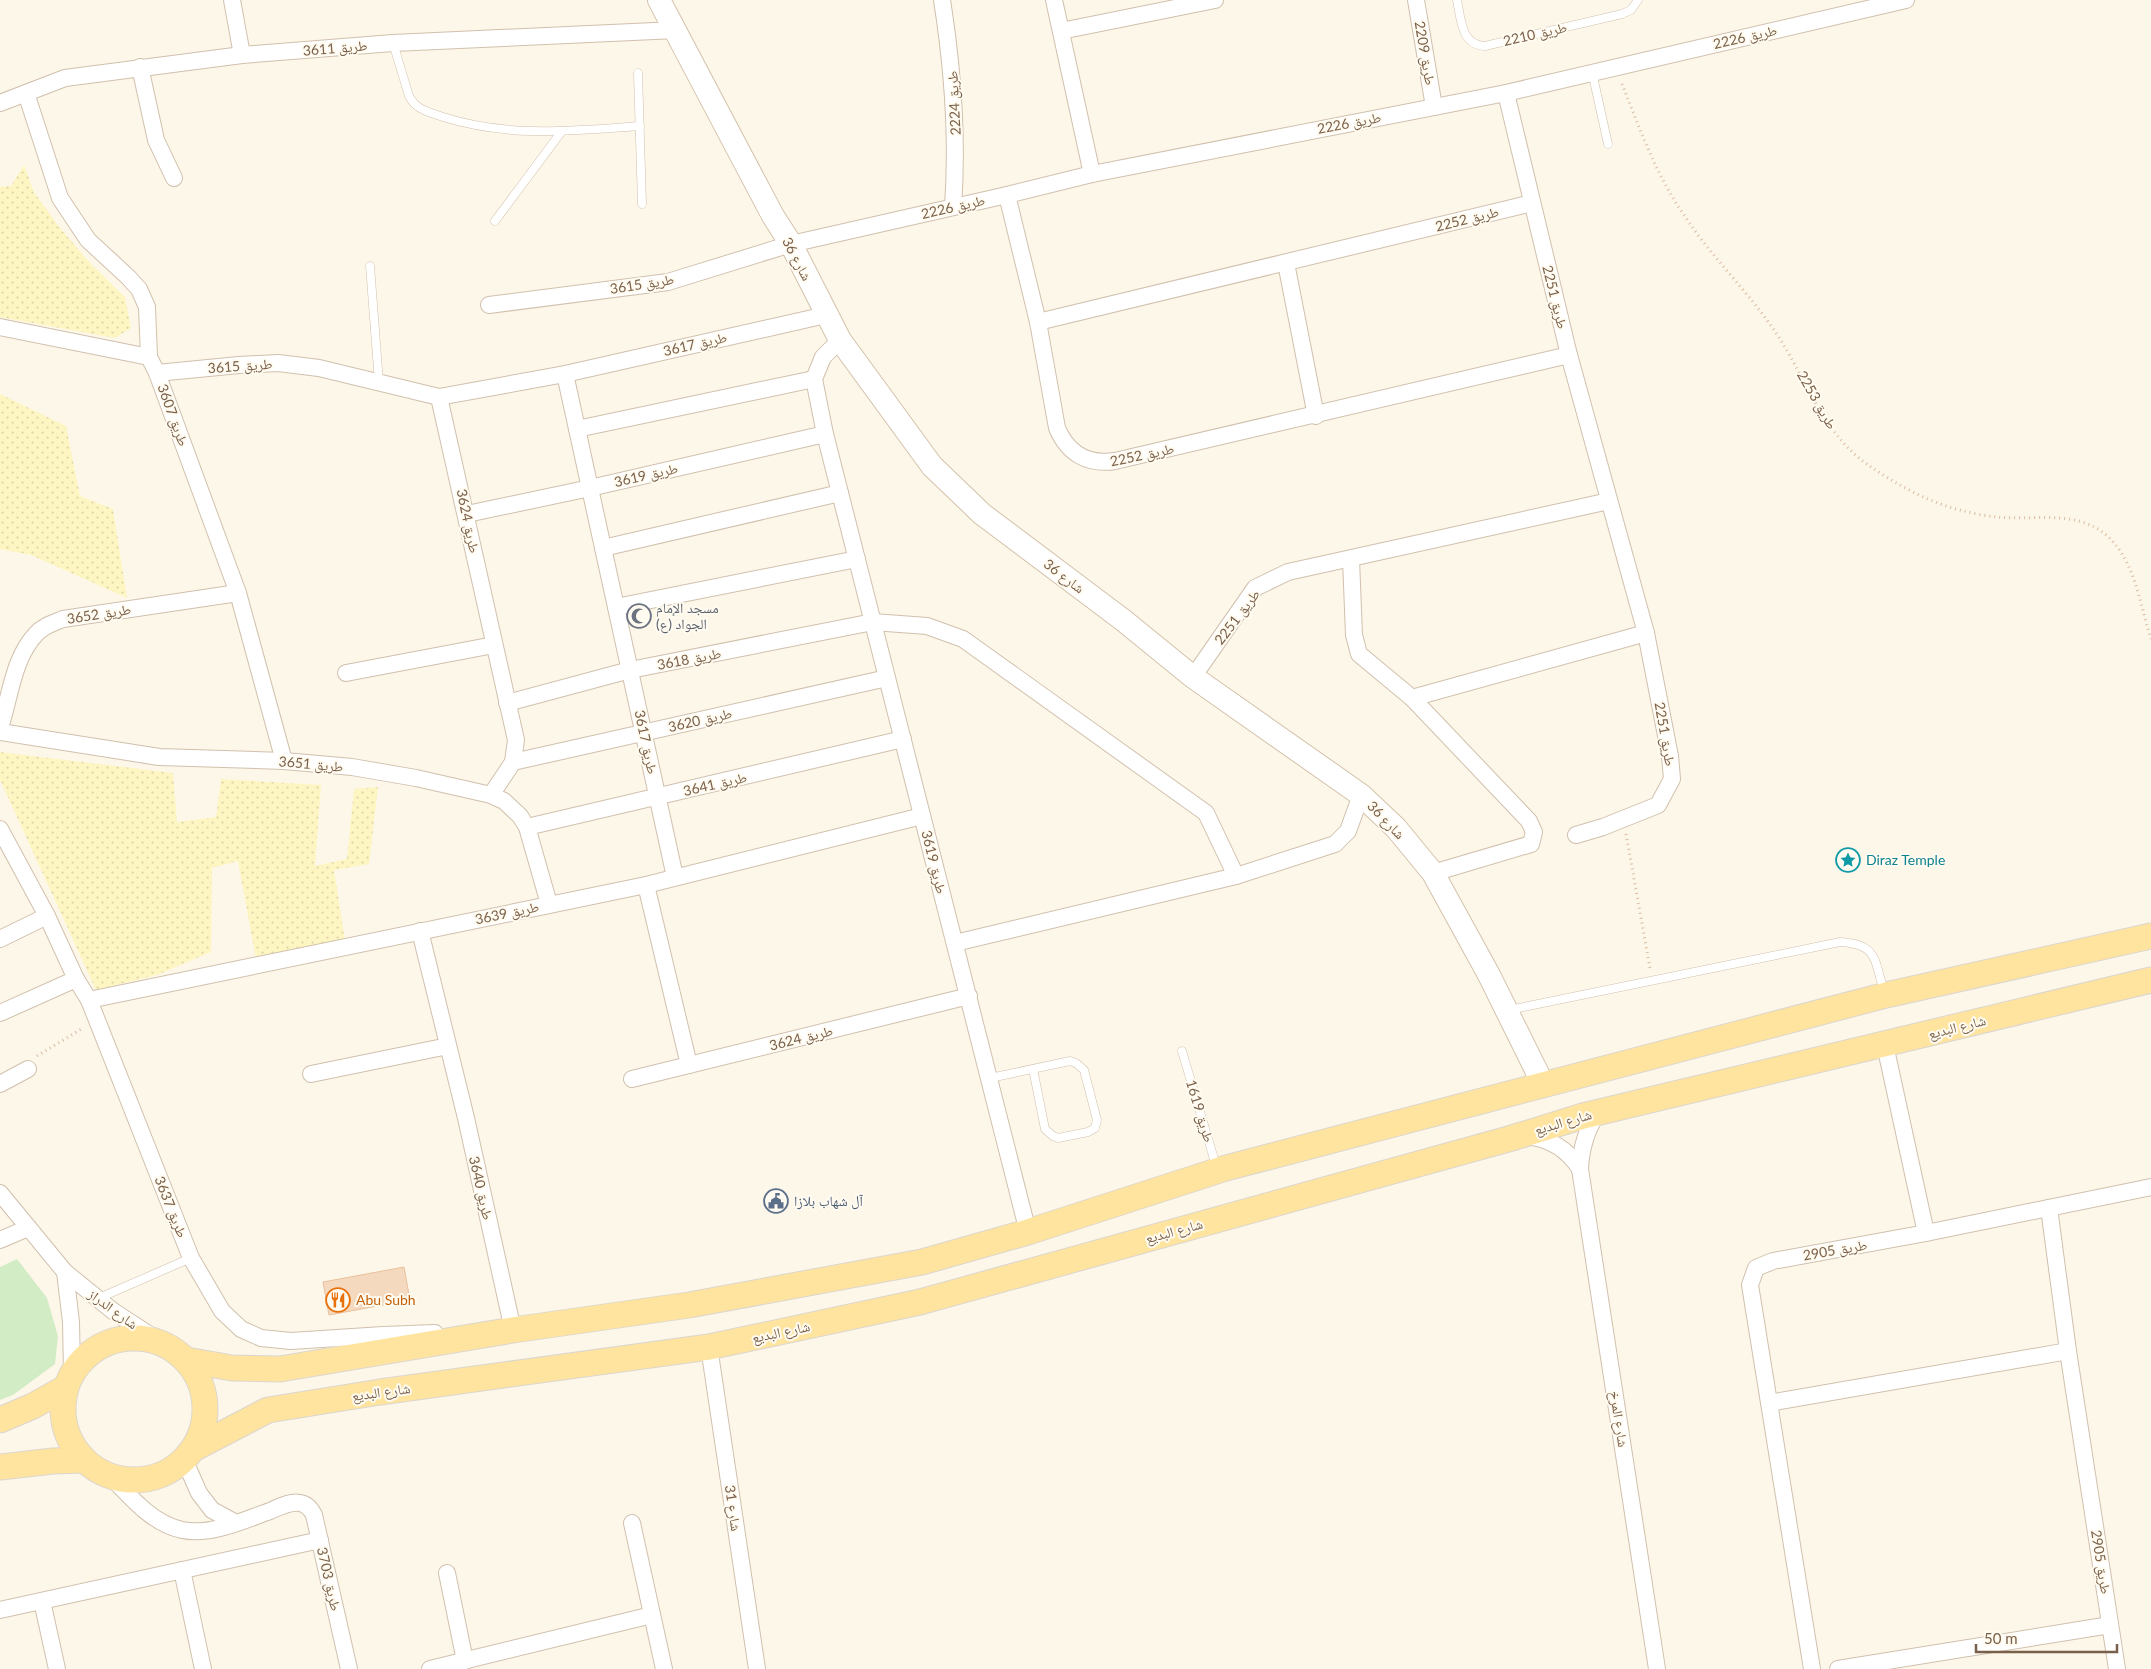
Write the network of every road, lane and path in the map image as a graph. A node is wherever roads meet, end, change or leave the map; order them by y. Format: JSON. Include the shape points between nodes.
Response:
{"nodes":[{"id":1,"x":232,"y":0,"type":"edge"},
{"id":2,"x":942,"y":0,"type":"edge"},
{"id":3,"x":1054,"y":0,"type":"edge"},
{"id":4,"x":1215,"y":0,"type":"edge"},
{"id":5,"x":1416,"y":0,"type":"edge"},
{"id":6,"x":1457,"y":0,"type":"edge"},
{"id":7,"x":1638,"y":0,"type":"edge"},
{"id":8,"x":1906,"y":0,"type":"edge"},
{"id":9,"x":662,"y":1,"type":"edge"},
{"id":10,"x":676,"y":30,"type":"junction"},
{"id":11,"x":1060,"y":31,"type":"junction"},
{"id":12,"x":393,"y":43,"type":"junction"},
{"id":13,"x":242,"y":55,"type":"junction"},
{"id":14,"x":140,"y":67,"type":"junction"},
{"id":15,"x":1615,"y":67,"type":"junction"},
{"id":16,"x":1592,"y":72,"type":"junction"},
{"id":17,"x":638,"y":73,"type":"dead end"},
{"id":18,"x":26,"y":93,"type":"junction"},
{"id":19,"x":1506,"y":93,"type":"junction"},
{"id":20,"x":0,"y":103,"type":"edge"},
{"id":21,"x":1434,"y":107,"type":"junction"},
{"id":22,"x":640,"y":126,"type":"junction"},
{"id":23,"x":562,"y":131,"type":"junction"},
{"id":24,"x":1608,"y":144,"type":"dead end"},
{"id":25,"x":1092,"y":174,"type":"junction"},
{"id":26,"x":174,"y":178,"type":"dead end"},
{"id":27,"x":1007,"y":195,"type":"junction"},
{"id":28,"x":1532,"y":203,"type":"junction"},
{"id":29,"x":642,"y":204,"type":"dead end"},
{"id":30,"x":953,"y":207,"type":"junction"},
{"id":31,"x":495,"y":221,"type":"dead end"},
{"id":32,"x":791,"y":244,"type":"junction"},
{"id":33,"x":1286,"y":263,"type":"junction"},
{"id":34,"x":370,"y":266,"type":"dead end"},
{"id":35,"x":489,"y":304,"type":"dead end"},
{"id":36,"x":826,"y":315,"type":"junction"},
{"id":37,"x":1038,"y":322,"type":"junction"},
{"id":38,"x":0,"y":327,"type":"edge"},
{"id":39,"x":840,"y":340,"type":"junction"},
{"id":40,"x":1569,"y":355,"type":"junction"},
{"id":41,"x":149,"y":357,"type":"junction"},
{"id":42,"x":158,"y":373,"type":"junction"},
{"id":43,"x":565,"y":374,"type":"junction"},
{"id":44,"x":814,"y":379,"type":"junction"},
{"id":45,"x":379,"y":382,"type":"junction"},
{"id":46,"x":439,"y":397,"type":"junction"},
{"id":47,"x":1316,"y":416,"type":"junction"},
{"id":48,"x":577,"y":429,"type":"junction"},
{"id":49,"x":825,"y":434,"type":"junction"},
{"id":50,"x":590,"y":488,"type":"junction"},
{"id":51,"x":840,"y":493,"type":"junction"},
{"id":52,"x":1609,"y":501,"type":"junction"},
{"id":53,"x":467,"y":514,"type":"junction"},
{"id":54,"x":603,"y":548,"type":"junction"},
{"id":55,"x":857,"y":558,"type":"junction"},
{"id":56,"x":1351,"y":559,"type":"junction"},
{"id":57,"x":238,"y":593,"type":"junction"},
{"id":58,"x":616,"y":607,"type":"junction"},
{"id":59,"x":873,"y":622,"type":"junction"},
{"id":60,"x":1646,"y":633,"type":"junction"},
{"id":61,"x":2151,"y":639,"type":"edge"},
{"id":62,"x":494,"y":645,"type":"junction"},
{"id":63,"x":630,"y":670,"type":"junction"},
{"id":64,"x":346,"y":673,"type":"dead end"},
{"id":65,"x":1193,"y":677,"type":"junction"},
{"id":66,"x":887,"y":678,"type":"junction"},
{"id":67,"x":1412,"y":698,"type":"junction"},
{"id":68,"x":507,"y":704,"type":"junction"},
{"id":69,"x":0,"y":730,"type":"edge"},
{"id":70,"x":644,"y":733,"type":"junction"},
{"id":71,"x":903,"y":740,"type":"junction"},
{"id":72,"x":284,"y":761,"type":"junction"},
{"id":73,"x":512,"y":762,"type":"junction"},
{"id":74,"x":491,"y":795,"type":"junction"},
{"id":75,"x":1361,"y":795,"type":"junction"},
{"id":76,"x":658,"y":797,"type":"junction"},
{"id":77,"x":922,"y":816,"type":"junction"},
{"id":78,"x":1623,"y":819,"type":"junction"},
{"id":79,"x":527,"y":827,"type":"junction"},
{"id":80,"x":0,"y":829,"type":"edge"},
{"id":81,"x":1576,"y":835,"type":"dead end"},
{"id":82,"x":1433,"y":873,"type":"junction"},
{"id":83,"x":1236,"y":876,"type":"junction"},
{"id":84,"x":676,"y":877,"type":"junction"},
{"id":85,"x":646,"y":886,"type":"junction"},
{"id":86,"x":548,"y":904,"type":"junction"},
{"id":87,"x":47,"y":916,"type":"junction"},
{"id":88,"x":420,"y":931,"type":"junction"},
{"id":89,"x":2151,"y":936,"type":"edge"},
{"id":90,"x":0,"y":939,"type":"edge"},
{"id":91,"x":955,"y":943,"type":"junction"},
{"id":92,"x":76,"y":979,"type":"junction"},
{"id":93,"x":1652,"y":980,"type":"junction"},
{"id":94,"x":2151,"y":980,"type":"edge"},
{"id":95,"x":1886,"y":995,"type":"junction"},
{"id":96,"x":969,"y":996,"type":"junction"},
{"id":97,"x":88,"y":1000,"type":"junction"},
{"id":98,"x":1507,"y":1010,"type":"junction"},
{"id":99,"x":0,"y":1013,"type":"edge"},
{"id":100,"x":96,"y":1020,"type":"junction"},
{"id":101,"x":1885,"y":1045,"type":"junction"},
{"id":102,"x":448,"y":1046,"type":"junction"},
{"id":103,"x":1182,"y":1051,"type":"dead end"},
{"id":104,"x":689,"y":1065,"type":"junction"},
{"id":105,"x":28,"y":1069,"type":"joint"},
{"id":106,"x":1033,"y":1069,"type":"junction"},
{"id":107,"x":311,"y":1074,"type":"dead end"},
{"id":108,"x":990,"y":1078,"type":"junction"},
{"id":109,"x":632,"y":1079,"type":"dead end"},
{"id":110,"x":0,"y":1084,"type":"edge"},
{"id":111,"x":1543,"y":1084,"type":"junction"},
{"id":112,"x":1598,"y":1112,"type":"junction"},
{"id":113,"x":1512,"y":1138,"type":"junction"},
{"id":114,"x":1580,"y":1169,"type":"junction"},
{"id":115,"x":1218,"y":1170,"type":"junction"},
{"id":116,"x":2151,"y":1187,"type":"edge"},
{"id":117,"x":0,"y":1193,"type":"edge"},
{"id":118,"x":2050,"y":1208,"type":"junction"},
{"id":119,"x":28,"y":1228,"type":"junction"},
{"id":120,"x":1028,"y":1232,"type":"junction"},
{"id":121,"x":1926,"y":1233,"type":"junction"},
{"id":122,"x":0,"y":1240,"type":"edge"},
{"id":123,"x":191,"y":1258,"type":"junction"},
{"id":124,"x":65,"y":1272,"type":"junction"},
{"id":125,"x":97,"y":1299,"type":"junction"},
{"id":126,"x":513,"y":1330,"type":"junction"},
{"id":127,"x":162,"y":1343,"type":"junction"},
{"id":128,"x":709,"y":1347,"type":"junction"},
{"id":129,"x":2068,"y":1351,"type":"junction"},
{"id":130,"x":186,"y":1360,"type":"junction"},
{"id":131,"x":68,"y":1380,"type":"junction"},
{"id":132,"x":1769,"y":1403,"type":"junction"},
{"id":133,"x":0,"y":1420,"type":"edge"},
{"id":134,"x":188,"y":1454,"type":"junction"},
{"id":135,"x":84,"y":1460,"type":"junction"},
{"id":136,"x":0,"y":1467,"type":"edge"},
{"id":137,"x":110,"y":1476,"type":"junction"},
{"id":138,"x":236,"y":1523,"type":"junction"},
{"id":139,"x":632,"y":1523,"type":"dead end"},
{"id":140,"x":320,"y":1540,"type":"junction"},
{"id":141,"x":182,"y":1570,"type":"junction"},
{"id":142,"x":447,"y":1573,"type":"dead end"},
{"id":143,"x":42,"y":1601,"type":"junction"},
{"id":144,"x":0,"y":1610,"type":"edge"},
{"id":145,"x":652,"y":1615,"type":"junction"},
{"id":146,"x":2110,"y":1625,"type":"junction"},
{"id":147,"x":466,"y":1661,"type":"junction"},
{"id":148,"x":57,"y":1669,"type":"edge"},
{"id":149,"x":203,"y":1669,"type":"edge"},
{"id":150,"x":349,"y":1669,"type":"edge"},
{"id":151,"x":430,"y":1669,"type":"edge"},
{"id":152,"x":664,"y":1669,"type":"edge"},
{"id":153,"x":757,"y":1669,"type":"edge"},
{"id":154,"x":1657,"y":1669,"type":"edge"},
{"id":155,"x":1812,"y":1669,"type":"edge"},
{"id":156,"x":1838,"y":1669,"type":"edge"},
{"id":157,"x":2117,"y":1669,"type":"edge"}],
"edges":[{"from":1,"to":13,"type":"street"},
{"from":2,"to":30,"type":"street","name":"طريق 2224","via":[[956,122]]},
{"from":3,"to":11,"type":"street"},
{"from":4,"to":11,"type":"street"},
{"from":5,"to":21,"type":"street","name":"طريق 2209"},
{"from":6,"to":7,"type":"lane","name":"طريق 2210","via":[[1465,34],[1473,44],[1485,46],[1627,13]]},
{"from":8,"to":15,"type":"street","name":"طريق 2226"},
{"from":9,"to":10,"type":"street","name":"شارع 36"},
{"from":10,"to":12,"type":"street","name":"طريق 3611"},
{"from":10,"to":32,"type":"street","name":"شارع 36","via":[[773,216]]},
{"from":11,"to":25,"type":"street"},
{"from":12,"to":13,"type":"street","name":"طريق 3611"},
{"from":12,"to":23,"type":"lane","via":[[409,96],[423,110],[495,129]]},
{"from":13,"to":14,"type":"street","name":"طريق 3611"},
{"from":14,"to":18,"type":"street","name":"طريق 3611","via":[[64,78]]},
{"from":14,"to":26,"type":"street","via":[[156,140]]},
{"from":15,"to":16,"type":"street","name":"طريق 2226"},
{"from":15,"to":61,"type":"path","name":"طريق 2253","via":[[1670,193],[1699,236],[1778,335],[1825,419],[1842,442],[1864,462],[1888,477],[1923,497],[1959,510],[1998,517],[2072,519],[2101,531],[2123,554]]},
{"from":16,"to":19,"type":"street","name":"طريق 2226"},
{"from":16,"to":24,"type":"lane"},
{"from":17,"to":22,"type":"lane"},
{"from":18,"to":20,"type":"street","name":"طريق 3611"},
{"from":18,"to":41,"type":"street","name":"طريق 3607","via":[[60,198],[88,240],[139,289],[147,307]]},
{"from":19,"to":21,"type":"street","name":"طريق 2226"},
{"from":19,"to":28,"type":"street","name":"طريق 2251"},
{"from":21,"to":25,"type":"street","name":"طريق 2226"},
{"from":22,"to":23,"type":"lane"},
{"from":22,"to":29,"type":"lane"},
{"from":23,"to":31,"type":"lane"},
{"from":25,"to":27,"type":"street","name":"طريق 2226"},
{"from":27,"to":30,"type":"street","name":"طريق 2226"},
{"from":27,"to":37,"type":"street","name":"طريق 2252"},
{"from":28,"to":33,"type":"street","name":"طريق 2252"},
{"from":28,"to":40,"type":"street","name":"طريق 2251"},
{"from":30,"to":32,"type":"street","name":"طريق 2226"},
{"from":32,"to":35,"type":"street","name":"طريق 3615","via":[[668,282]]},
{"from":32,"to":36,"type":"street","name":"شارع 36"},
{"from":33,"to":37,"type":"street","name":"طريق 2252"},
{"from":33,"to":47,"type":"street"},
{"from":34,"to":45,"type":"lane"},
{"from":36,"to":39,"type":"street","name":"شارع 36"},
{"from":36,"to":43,"type":"street","name":"طريق 3617"},
{"from":37,"to":47,"type":"street","name":"طريق 2252","via":[[1057,428],[1072,451],[1088,460],[1106,463]]},
{"from":38,"to":41,"type":"street"},
{"from":39,"to":44,"type":"street","via":[[823,357]]},
{"from":39,"to":65,"type":"street","name":"شارع 36","via":[[932,466],[975,507]]},
{"from":40,"to":47,"type":"street","name":"طريق 2252"},
{"from":40,"to":52,"type":"street","name":"طريق 2251"},
{"from":41,"to":42,"type":"street","name":"طريق 3607"},
{"from":42,"to":45,"type":"street","name":"طريق 3615","via":[[278,363],[319,368]]},
{"from":42,"to":57,"type":"street","name":"طريق 3607"},
{"from":43,"to":46,"type":"street","name":"طريق 3617"},
{"from":43,"to":48,"type":"street","name":"طريق 3617"},
{"from":44,"to":48,"type":"street"},
{"from":44,"to":49,"type":"street","name":"طريق 3619"},
{"from":45,"to":46,"type":"street","name":"طريق 3615"},
{"from":46,"to":53,"type":"street","name":"طريق 3624"},
{"from":48,"to":50,"type":"street","name":"طريق 3617"},
{"from":49,"to":50,"type":"street","name":"طريق 3619"},
{"from":49,"to":51,"type":"street","name":"طريق 3619"},
{"from":50,"to":53,"type":"street","name":"طريق 3619"},
{"from":50,"to":54,"type":"street","name":"طريق 3617"},
{"from":51,"to":54,"type":"street"},
{"from":51,"to":55,"type":"street","name":"طريق 3619"},
{"from":52,"to":56,"type":"street","name":"طريق 2251"},
{"from":52,"to":60,"type":"street","name":"طريق 2251"},
{"from":53,"to":62,"type":"street","name":"طريق 3624"},
{"from":54,"to":58,"type":"street","name":"طريق 3617"},
{"from":55,"to":58,"type":"street"},
{"from":55,"to":59,"type":"street","name":"طريق 3619"},
{"from":56,"to":65,"type":"street","name":"طريق 2251","via":[[1288,572],[1255,588]]},
{"from":56,"to":67,"type":"street","via":[[1354,635],[1359,654]]},
{"from":57,"to":69,"type":"street","name":"طريق 3652","via":[[63,619],[49,624],[24,650]]},
{"from":57,"to":72,"type":"street","name":"طريق 3607"},
{"from":58,"to":63,"type":"street","name":"طريق 3617"},
{"from":59,"to":63,"type":"street","name":"طريق 3618"},
{"from":59,"to":66,"type":"street","name":"طريق 3619"},
{"from":59,"to":83,"type":"street","name":"طريق 3618","via":[[927,626],[971,645],[1206,813]]},
{"from":60,"to":67,"type":"street"},
{"from":60,"to":78,"type":"street","name":"طريق 2251","via":[[1672,779],[1658,805]]},
{"from":62,"to":64,"type":"street"},
{"from":62,"to":68,"type":"street","name":"طريق 3624"},
{"from":63,"to":68,"type":"street","name":"طريق 3618"},
{"from":63,"to":70,"type":"street","name":"طريق 3617"},
{"from":65,"to":75,"type":"street","name":"شارع 36"},
{"from":66,"to":70,"type":"street","name":"طريق 3620"},
{"from":66,"to":71,"type":"street","name":"طريق 3619"},
{"from":67,"to":82,"type":"street","via":[[1529,821],[1534,832],[1531,844]]},
{"from":68,"to":73,"type":"street","name":"طريق 3624","via":[[516,740]]},
{"from":69,"to":72,"type":"street","name":"طريق 3651","via":[[160,757]]},
{"from":70,"to":73,"type":"street","name":"طريق 3620"},
{"from":70,"to":76,"type":"street","name":"طريق 3617"},
{"from":71,"to":76,"type":"street","name":"طريق 3641"},
{"from":71,"to":77,"type":"street","name":"طريق 3619"},
{"from":72,"to":74,"type":"street","name":"طريق 3651","via":[[352,767]]},
{"from":73,"to":74,"type":"street","name":"طريق 3624"},
{"from":74,"to":79,"type":"street","name":"طريق 3651","via":[[504,801]]},
{"from":75,"to":82,"type":"street","name":"شارع 36","via":[[1396,828]]},
{"from":75,"to":83,"type":"street","via":[[1348,831],[1335,844]]},
{"from":76,"to":79,"type":"street","name":"طريق 3641"},
{"from":76,"to":84,"type":"street","name":"طريق 3617"},
{"from":77,"to":84,"type":"street","name":"طريق 3639"},
{"from":77,"to":91,"type":"street","name":"طريق 3619"},
{"from":78,"to":81,"type":"street","name":"طريق 2251"},
{"from":78,"to":93,"type":"path"},
{"from":79,"to":86,"type":"street","name":"طريق 3651"},
{"from":80,"to":87,"type":"street","name":"طريق 3637"},
{"from":82,"to":98,"type":"street","name":"شارع 36"},
{"from":83,"to":91,"type":"street"},
{"from":84,"to":85,"type":"street","name":"طريق 3639"},
{"from":85,"to":86,"type":"street","name":"طريق 3639"},
{"from":85,"to":104,"type":"street"},
{"from":86,"to":88,"type":"street","name":"طريق 3639"},
{"from":87,"to":90,"type":"street"},
{"from":87,"to":92,"type":"street","name":"طريق 3637"},
{"from":88,"to":97,"type":"street","name":"طريق 3639"},
{"from":88,"to":102,"type":"street","name":"طريق 3640"},
{"from":89,"to":95,"type":"main road"},
{"from":91,"to":96,"type":"street","name":"طريق 3619"},
{"from":92,"to":97,"type":"street","name":"طريق 3637"},
{"from":92,"to":99,"type":"street"},
{"from":93,"to":95,"type":"lane","via":[[1840,942],[1858,943],[1872,954]]},
{"from":93,"to":98,"type":"lane"},
{"from":94,"to":101,"type":"main road","name":"شارع البديع"},
{"from":95,"to":111,"type":"main road"},
{"from":96,"to":104,"type":"street","name":"طريق 3624"},
{"from":96,"to":108,"type":"street","name":"طريق 3619"},
{"from":97,"to":100,"type":"street","name":"طريق 3637"},
{"from":98,"to":111,"type":"street","name":"شارع 36"},
{"from":100,"to":105,"type":"path","via":[[38,1055]]},
{"from":100,"to":123,"type":"street","name":"طريق 3637"},
{"from":101,"to":112,"type":"main road","name":"شارع البديع"},
{"from":101,"to":121,"type":"street"},
{"from":102,"to":107,"type":"street"},
{"from":102,"to":126,"type":"street","name":"طريق 3640"},
{"from":103,"to":115,"type":"lane","name":"طريق 1619"},
{"from":104,"to":109,"type":"street","name":"طريق 3624"},
{"from":105,"to":110,"type":"street"},
{"from":106,"to":106,"type":"lane","via":[[1070,1061],[1084,1070],[1097,1120],[1095,1128],[1058,1138],[1045,1129]]},
{"from":106,"to":108,"type":"lane"},
{"from":108,"to":120,"type":"street","name":"طريق 3619"},
{"from":111,"to":115,"type":"main road"},
{"from":112,"to":113,"type":"main road","name":"شارع البديع"},
{"from":112,"to":114,"type":"street","name":"شارع المرخ","via":[[1583,1145]]},
{"from":113,"to":114,"type":"street","via":[[1535,1137],[1552,1142],[1566,1151]]},
{"from":113,"to":128,"type":"main road","name":"شارع البديع","via":[[920,1302]]},
{"from":114,"to":154,"type":"street","name":"شارع المرخ"},
{"from":115,"to":120,"type":"main road"},
{"from":116,"to":118,"type":"street","name":"طريق 2905"},
{"from":117,"to":119,"type":"street","name":"شارع الدراز"},
{"from":118,"to":121,"type":"street","name":"طريق 2905"},
{"from":118,"to":129,"type":"street","name":"طريق 2905"},
{"from":119,"to":122,"type":"street"},
{"from":119,"to":124,"type":"street","name":"شارع الدراز"},
{"from":120,"to":126,"type":"main road","via":[[922,1262],[688,1305]]},
{"from":121,"to":132,"type":"street","name":"طريق 2905","via":[[1756,1268],[1750,1285]]},
{"from":123,"to":125,"type":"lane"},
{"from":123,"to":126,"type":"street","name":"طريق 3637","via":[[222,1311],[242,1329],[261,1338],[291,1341]]},
{"from":124,"to":125,"type":"street","name":"شارع الدراز"},
{"from":124,"to":131,"type":"street","name":"شارع الدراز","via":[[71,1322]]},
{"from":125,"to":127,"type":"street","name":"شارع الدراز"},
{"from":126,"to":130,"type":"main road","via":[[280,1369],[232,1368]]},
{"from":127,"to":130,"type":"main road"},
{"from":127,"to":131,"type":"main road","via":[[134,1337],[105,1343],[81,1360]]},
{"from":128,"to":134,"type":"main road","name":"شارع البديع","via":[[268,1410]]},
{"from":128,"to":153,"type":"street","name":"شارع 31"},
{"from":129,"to":132,"type":"street"},
{"from":129,"to":146,"type":"street","name":"طريق 2905"},
{"from":130,"to":134,"type":"main road","via":[[201,1383],[206,1410],[199,1437]]},
{"from":131,"to":133,"type":"main road","via":[[34,1406]]},
{"from":131,"to":135,"type":"main road","via":[[62,1414],[64,1427]]},
{"from":132,"to":155,"type":"street","name":"طريق 2905"},
{"from":134,"to":137,"type":"main road","via":[[162,1474],[150,1478]]},
{"from":134,"to":138,"type":"street","via":[[199,1493],[212,1510]]},
{"from":135,"to":136,"type":"main road"},
{"from":135,"to":137,"type":"main road"},
{"from":137,"to":138,"type":"street","via":[[150,1516],[181,1530],[202,1532]]},
{"from":138,"to":140,"type":"street","via":[[288,1504],[301,1503],[314,1515]]},
{"from":139,"to":145,"type":"street"},
{"from":140,"to":141,"type":"street","name":"طريق 3703"},
{"from":140,"to":150,"type":"street","name":"طريق 3703"},
{"from":141,"to":143,"type":"street","name":"طريق 3703"},
{"from":141,"to":149,"type":"street"},
{"from":142,"to":147,"type":"street"},
{"from":143,"to":144,"type":"street","name":"طريق 3703"},
{"from":143,"to":148,"type":"street"},
{"from":145,"to":147,"type":"street"},
{"from":145,"to":152,"type":"street"},
{"from":146,"to":156,"type":"street"},
{"from":146,"to":157,"type":"street","name":"طريق 2905"},
{"from":147,"to":151,"type":"street"}]}
